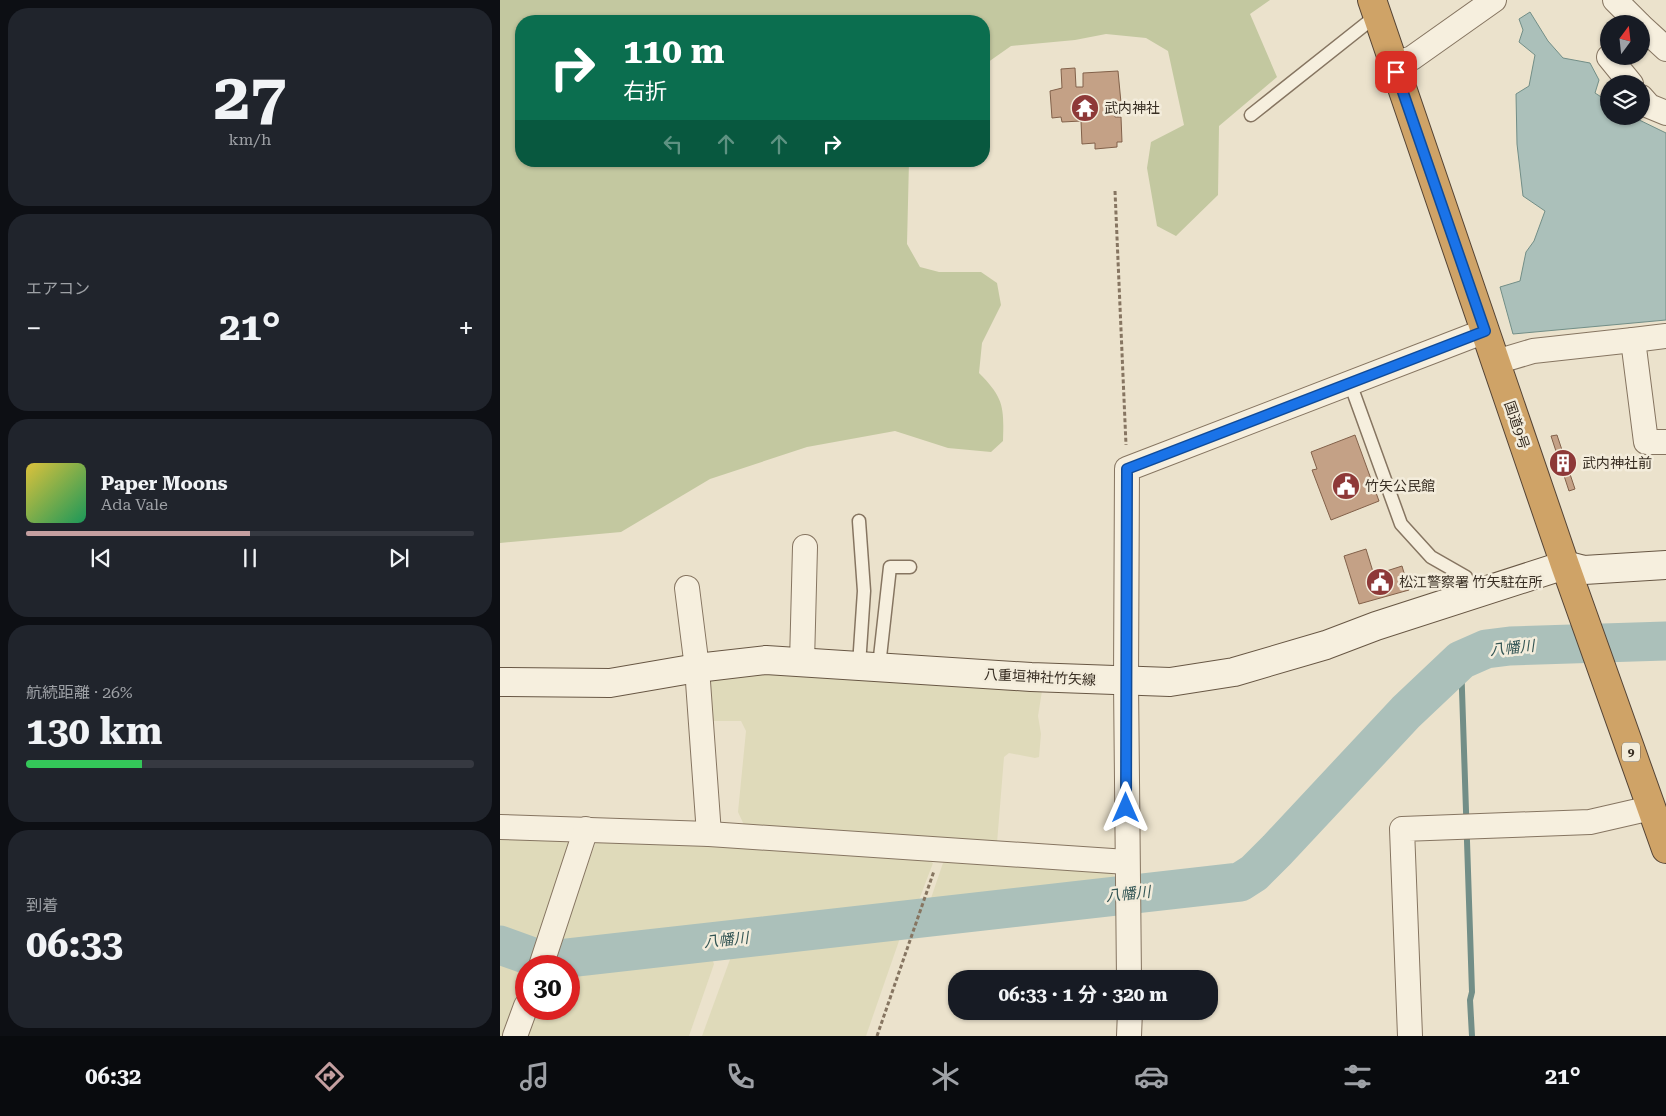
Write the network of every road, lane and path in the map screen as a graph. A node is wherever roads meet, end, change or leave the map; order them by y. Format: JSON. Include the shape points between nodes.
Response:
{"nodes":[{"id":1,"x":1494,"y":0,"type":"edge"},
{"id":2,"x":1615,"y":0,"type":"edge"},
{"id":3,"x":1374,"y":8,"type":"edge"},
{"id":4,"x":1630,"y":15,"type":"edge"},
{"id":5,"x":1650,"y":35,"type":"edge"},
{"id":6,"x":1666,"y":50,"type":"edge"},
{"id":7,"x":1394,"y":65,"type":"junction"},
{"id":8,"x":1616,"y":65,"type":"edge"},
{"id":9,"x":1624,"y":75,"type":"edge"},
{"id":10,"x":1650,"y":106,"type":"edge"},
{"id":11,"x":1666,"y":114,"type":"edge"},
{"id":12,"x":1251,"y":115,"type":"dead end"},
{"id":13,"x":1115,"y":191,"type":"dead end"},
{"id":14,"x":1485,"y":331,"type":"junction"},
{"id":15,"x":1666,"y":336,"type":"edge"},
{"id":16,"x":1633,"y":340,"type":"junction"},
{"id":17,"x":1496,"y":362,"type":"junction"},
{"id":18,"x":1350,"y":383,"type":"junction"},
{"id":19,"x":1666,"y":442,"type":"edge"},
{"id":20,"x":1127,"y":469,"type":"junction"},
{"id":21,"x":859,"y":521,"type":"dead end"},
{"id":22,"x":805,"y":547,"type":"dead end"},
{"id":23,"x":1565,"y":565,"type":"junction"},
{"id":24,"x":1666,"y":565,"type":"edge"},
{"id":25,"x":910,"y":567,"type":"dead end"},
{"id":26,"x":687,"y":588,"type":"dead end"},
{"id":27,"x":1473,"y":594,"type":"junction"},
{"id":28,"x":802,"y":662,"type":"junction"},
{"id":29,"x":870,"y":665,"type":"junction"},
{"id":30,"x":697,"y":668,"type":"junction"},
{"id":31,"x":500,"y":682,"type":"edge"},
{"id":32,"x":1126,"y":682,"type":"junction"},
{"id":33,"x":1651,"y":808,"type":"junction"},
{"id":34,"x":500,"y":826,"type":"edge"},
{"id":35,"x":586,"y":829,"type":"junction"},
{"id":36,"x":709,"y":834,"type":"junction"},
{"id":37,"x":1666,"y":849,"type":"edge"},
{"id":38,"x":941,"y":850,"type":"junction"},
{"id":39,"x":1127,"y":862,"type":"junction"},
{"id":40,"x":545,"y":955,"type":"edge"},
{"id":41,"x":1129,"y":970,"type":"edge"},
{"id":42,"x":521,"y":1020,"type":"edge"},
{"id":43,"x":1130,"y":1020,"type":"edge"},
{"id":44,"x":515,"y":1036,"type":"edge"},
{"id":45,"x":877,"y":1036,"type":"edge"},
{"id":46,"x":1130,"y":1036,"type":"edge"},
{"id":47,"x":1410,"y":1036,"type":"edge"}],
"edges":[{"from":1,"to":7,"type":"street","via":[[1412,58]]},
{"from":2,"to":4,"type":"street"},
{"from":3,"to":7,"type":"highway","name":"国道9号","number":"9"},
{"from":3,"to":12,"type":"lane"},
{"from":5,"to":6,"type":"street"},
{"from":7,"to":14,"type":"highway","name":"国道9号","number":"9"},
{"from":8,"to":9,"type":"street"},
{"from":10,"to":11,"type":"street"},
{"from":13,"to":20,"type":"path"},
{"from":14,"to":17,"type":"highway","name":"国道9号","number":"9"},
{"from":14,"to":18,"type":"street"},
{"from":15,"to":16,"type":"street"},
{"from":16,"to":17,"type":"street","via":[[1533,351]]},
{"from":16,"to":19,"type":"street","via":[[1646,442]]},
{"from":17,"to":23,"type":"highway","name":"国道9号","number":"9"},
{"from":18,"to":20,"type":"street"},
{"from":18,"to":27,"type":"lane","via":[[1401,524],[1431,557],[1466,577]]},
{"from":20,"to":32,"type":"street"},
{"from":21,"to":29,"type":"lane"},
{"from":22,"to":28,"type":"street"},
{"from":23,"to":24,"type":"main road","via":[[1584,570]]},
{"from":23,"to":27,"type":"main road","name":"八重垣神社竹矢線"},
{"from":23,"to":33,"type":"highway","name":"国道9号","number":"9"},
{"from":25,"to":29,"type":"lane","via":[[890,567]]},
{"from":26,"to":30,"type":"street"},
{"from":27,"to":32,"type":"main road","name":"八重垣神社竹矢線","via":[[1326,645],[1234,672],[1170,682]]},
{"from":28,"to":29,"type":"main road","name":"八重垣神社竹矢線"},
{"from":28,"to":30,"type":"main road","name":"八重垣神社竹矢線","via":[[766,660]]},
{"from":29,"to":32,"type":"main road","name":"八重垣神社竹矢線"},
{"from":30,"to":31,"type":"main road","name":"八重垣神社竹矢線","via":[[610,683]]},
{"from":30,"to":36,"type":"street"},
{"from":32,"to":39,"type":"street"},
{"from":33,"to":37,"type":"highway","name":"国道9号","number":"9"},
{"from":33,"to":47,"type":"street","via":[[1590,822],[1402,829]]},
{"from":34,"to":35,"type":"street"},
{"from":35,"to":36,"type":"street"},
{"from":35,"to":40,"type":"street"},
{"from":36,"to":38,"type":"street"},
{"from":38,"to":39,"type":"street"},
{"from":38,"to":45,"type":"path"},
{"from":39,"to":41,"type":"street"},
{"from":42,"to":44,"type":"street"},
{"from":43,"to":46,"type":"street"}]}
